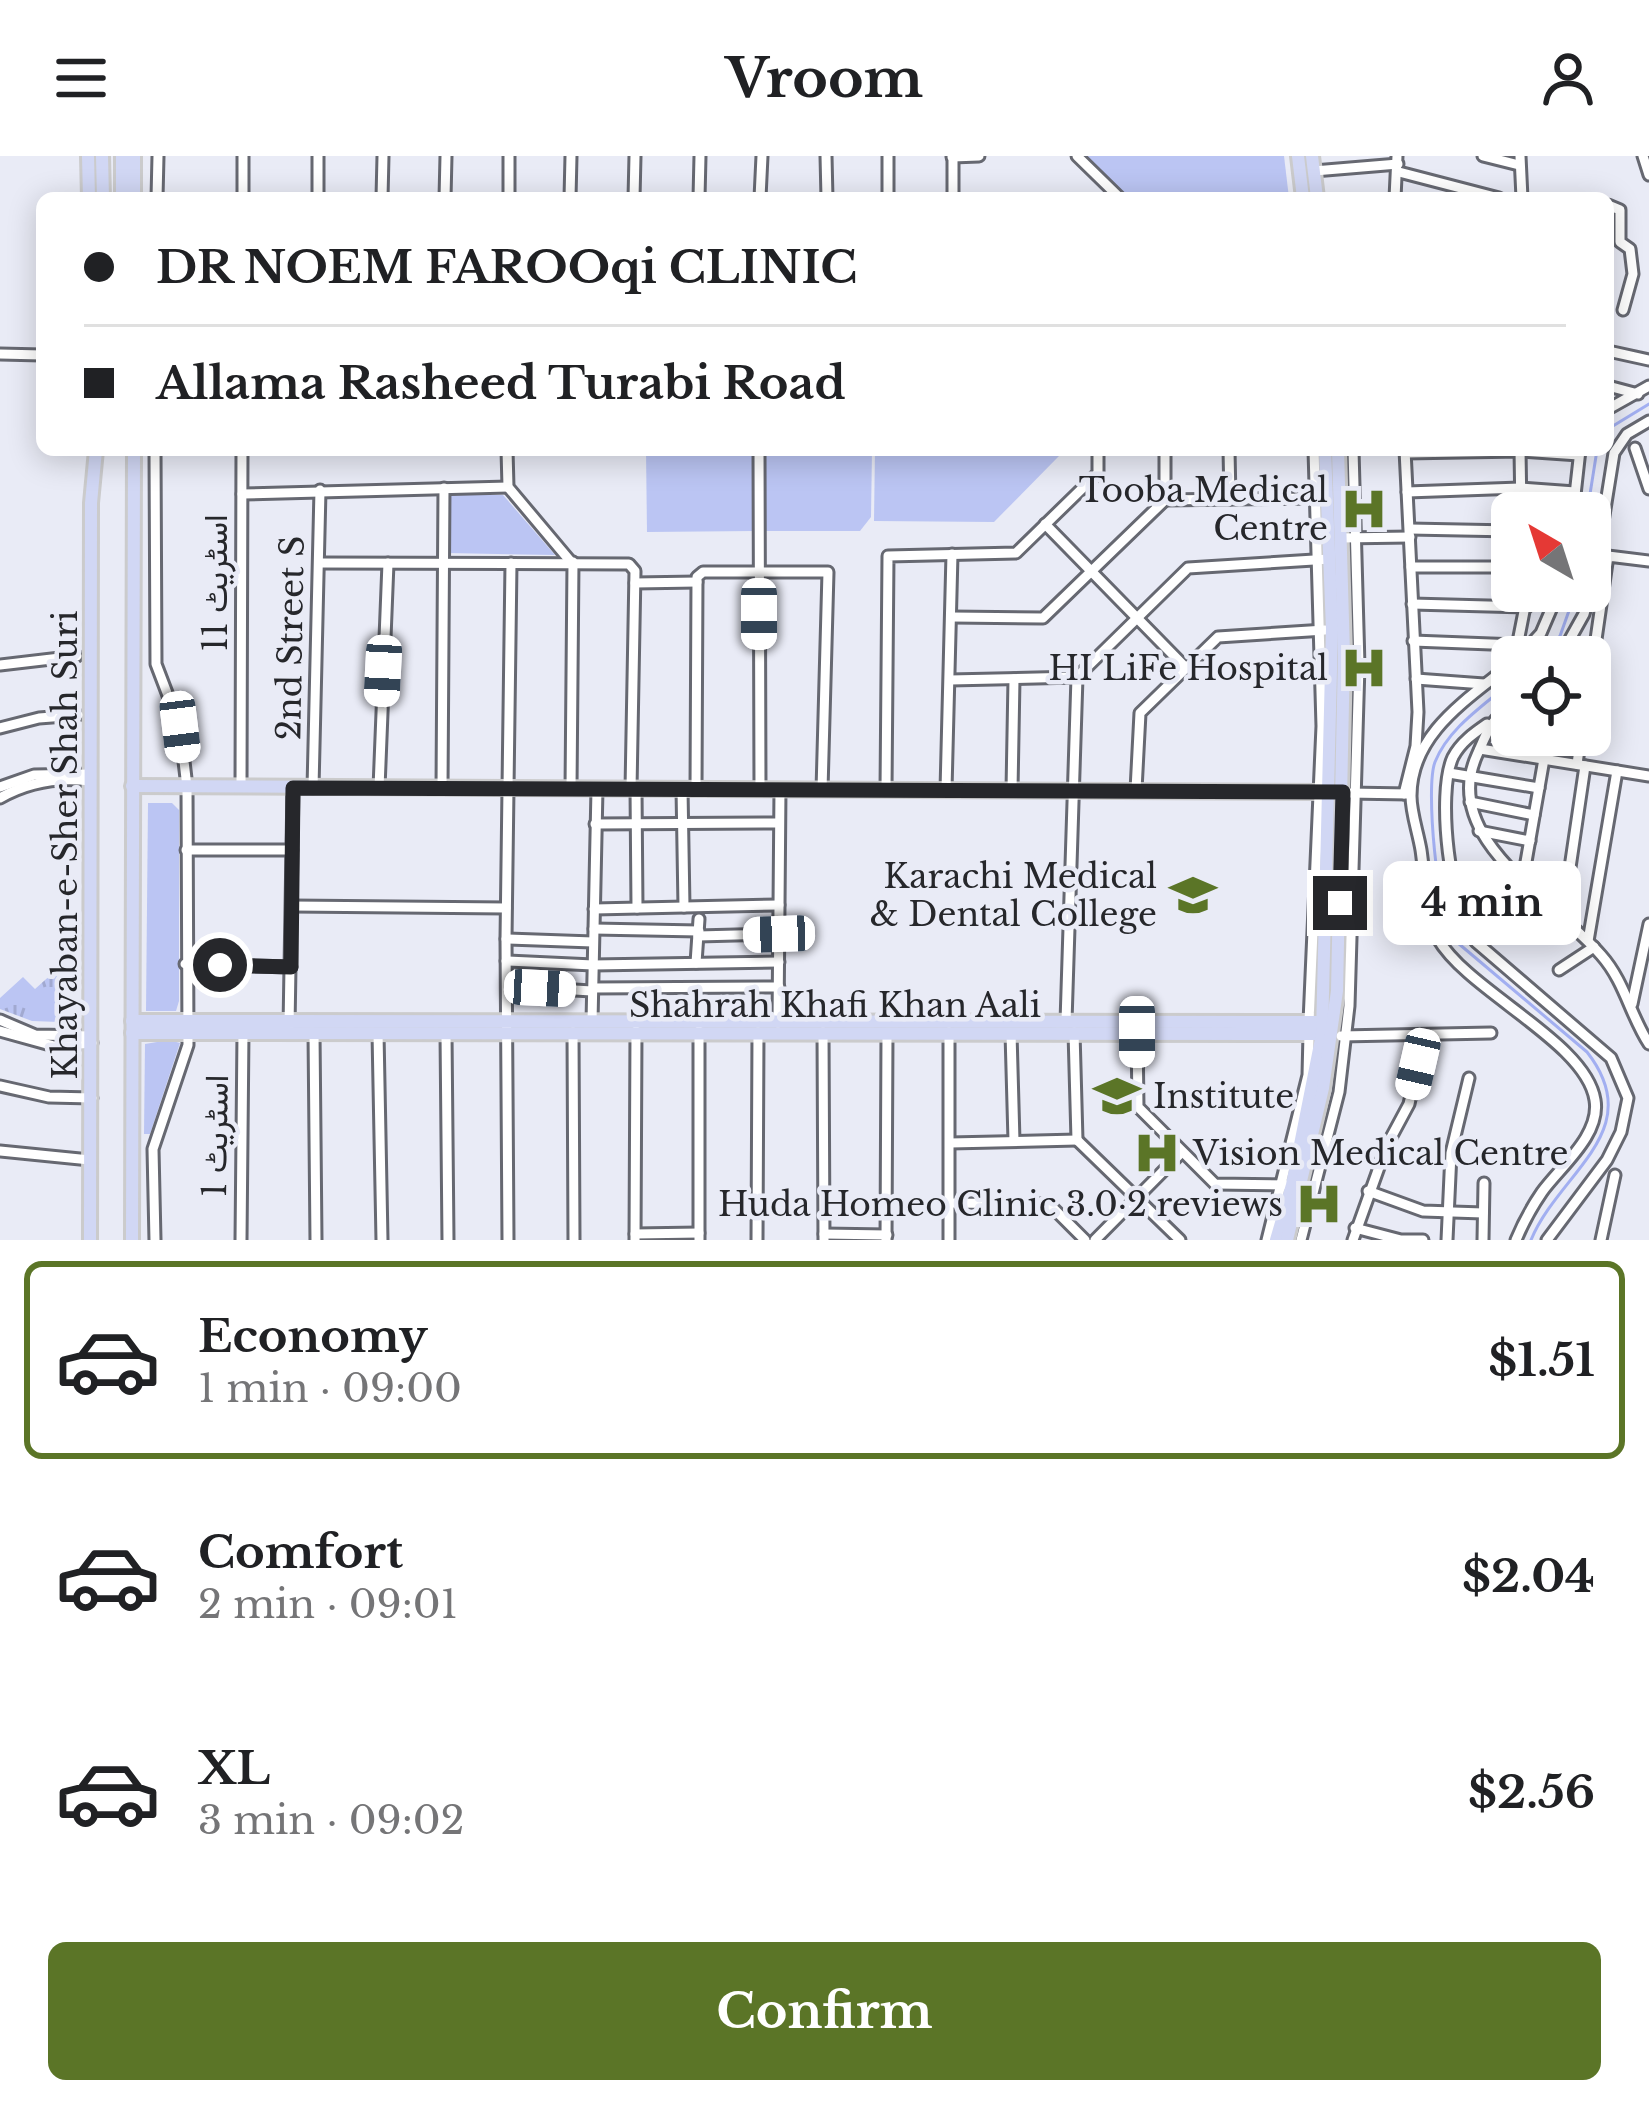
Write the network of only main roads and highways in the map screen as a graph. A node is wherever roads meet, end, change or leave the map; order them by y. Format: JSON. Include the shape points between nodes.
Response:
{"nodes":[{"id":1,"x":88,"y":156,"type":"edge"},
{"id":2,"x":103,"y":156,"type":"edge"},
{"id":3,"x":122,"y":156,"type":"edge"},
{"id":4,"x":134,"y":156,"type":"edge"},
{"id":5,"x":1298,"y":156,"type":"edge"},
{"id":6,"x":89,"y":192,"type":"edge"},
{"id":7,"x":103,"y":192,"type":"edge"},
{"id":8,"x":122,"y":192,"type":"edge"},
{"id":9,"x":134,"y":192,"type":"edge"},
{"id":10,"x":1302,"y":192,"type":"edge"},
{"id":11,"x":94,"y":456,"type":"edge"},
{"id":12,"x":132,"y":456,"type":"edge"},
{"id":13,"x":1325,"y":456,"type":"edge"},
{"id":14,"x":1339,"y":456,"type":"edge"},
{"id":15,"x":132,"y":786,"type":"junction"},
{"id":16,"x":1337,"y":792,"type":"junction"},
{"id":17,"x":186,"y":1026,"type":"junction"},
{"id":18,"x":132,"y":1027,"type":"junction"},
{"id":19,"x":289,"y":1027,"type":"junction"},
{"id":20,"x":1070,"y":1027,"type":"junction"},
{"id":21,"x":506,"y":1028,"type":"junction"},
{"id":22,"x":770,"y":1028,"type":"junction"},
{"id":23,"x":890,"y":1029,"type":"junction"},
{"id":24,"x":1011,"y":1029,"type":"junction"},
{"id":25,"x":1324,"y":1030,"type":"junction"},
{"id":26,"x":90,"y":1240,"type":"edge"},
{"id":27,"x":132,"y":1240,"type":"edge"},
{"id":28,"x":1272,"y":1240,"type":"edge"},
{"id":29,"x":1287,"y":1240,"type":"edge"}],
"edges":[{"from":1,"to":6,"type":"main road"},
{"from":2,"to":7,"type":"main road"},
{"from":3,"to":8,"type":"main road"},
{"from":4,"to":9,"type":"main road"},
{"from":5,"to":10,"type":"main road"},
{"from":11,"to":26,"type":"main road","name":"Khayaban-e-Sher Shah Suri"},
{"from":12,"to":15,"type":"main road","name":"Khayaban-e-Sher Shah Suri"},
{"from":13,"to":16,"type":"main road"},
{"from":14,"to":16,"type":"main road","via":[[1348,538]]},
{"from":15,"to":16,"type":"main road"},
{"from":15,"to":18,"type":"main road","name":"Khayaban-e-Sher Shah Suri"},
{"from":16,"to":25,"type":"main road"},
{"from":17,"to":18,"type":"main road","name":"Shahrah Khafi Khan Aali"},
{"from":17,"to":19,"type":"main road","name":"Shahrah Khafi Khan Aali"},
{"from":17,"to":19,"type":"main road","name":"Shahrah Khafi Khan Aali"},
{"from":18,"to":27,"type":"main road","name":"Khayaban-e-Sher Shah Suri"},
{"from":19,"to":21,"type":"main road","name":"Shahrah Khafi Khan Aali"},
{"from":19,"to":21,"type":"main road","name":"Shahrah Khafi Khan Aali","via":[[378,1034]]},
{"from":20,"to":24,"type":"main road","name":"Shahrah Khafi Khan Aali"},
{"from":20,"to":25,"type":"main road","name":"Shahrah Khafi Khan Aali"},
{"from":20,"to":25,"type":"main road","name":"Shahrah Khafi Khan Aali"},
{"from":21,"to":22,"type":"main road","name":"Shahrah Khafi Khan Aali"},
{"from":21,"to":22,"type":"main road","name":"Shahrah Khafi Khan Aali"},
{"from":22,"to":23,"type":"main road","name":"Shahrah Khafi Khan Aali"},
{"from":22,"to":23,"type":"main road","name":"Shahrah Khafi Khan Aali"},
{"from":23,"to":24,"type":"main road","name":"Shahrah Khafi Khan Aali"},
{"from":23,"to":24,"type":"main road","name":"Shahrah Khafi Khan Aali"},
{"from":25,"to":28,"type":"main road"},
{"from":25,"to":29,"type":"main road","via":[[1303,1186]]}]}
